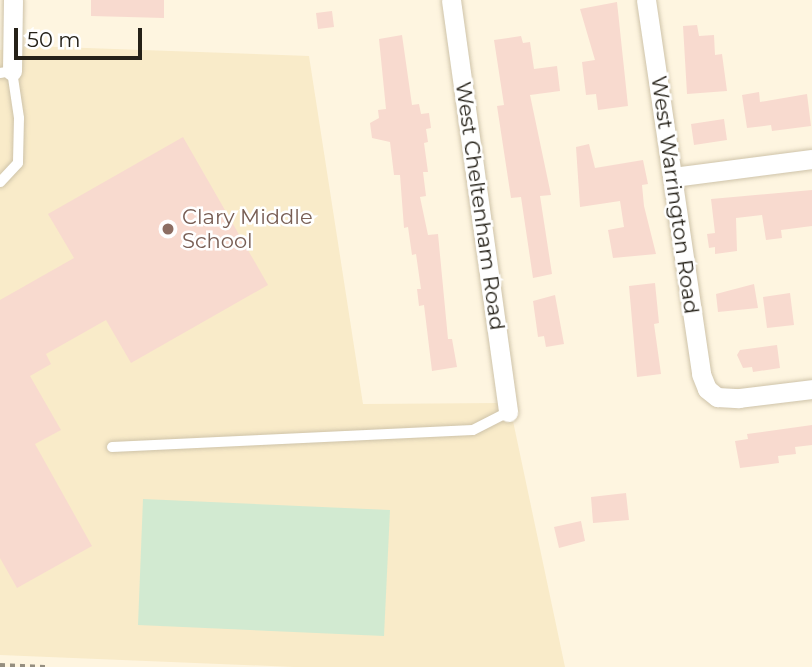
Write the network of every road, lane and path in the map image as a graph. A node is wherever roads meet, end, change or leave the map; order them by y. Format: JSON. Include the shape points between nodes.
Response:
{"nodes":[{"id":1,"x":13,"y":0,"type":"edge"},
{"id":2,"x":451,"y":0,"type":"edge"},
{"id":3,"x":646,"y":0,"type":"edge"},
{"id":4,"x":6,"y":72,"type":"edge"},
{"id":5,"x":812,"y":159,"type":"edge"},
{"id":6,"x":673,"y":177,"type":"junction"},
{"id":7,"x":0,"y":182,"type":"edge"},
{"id":8,"x":812,"y":389,"type":"edge"},
{"id":9,"x":508,"y":412,"type":"joint"},
{"id":10,"x":112,"y":447,"type":"dead end"},
{"id":11,"x":0,"y":665,"type":"edge"},
{"id":12,"x":45,"y":667,"type":"edge"}],
"edges":[{"from":1,"to":4,"type":"street"},
{"from":2,"to":9,"type":"street","name":"West Cheltenham Road"},
{"from":3,"to":6,"type":"street","name":"West Warrington Road"},
{"from":4,"to":7,"type":"lane","via":[[19,118],[18,163]]},
{"from":5,"to":6,"type":"street"},
{"from":6,"to":8,"type":"street","name":"West Warrington Road","via":[[706,389],[717,397],[739,398]]},
{"from":9,"to":10,"type":"lane","via":[[473,430]]},
{"from":11,"to":12,"type":"path"}]}
